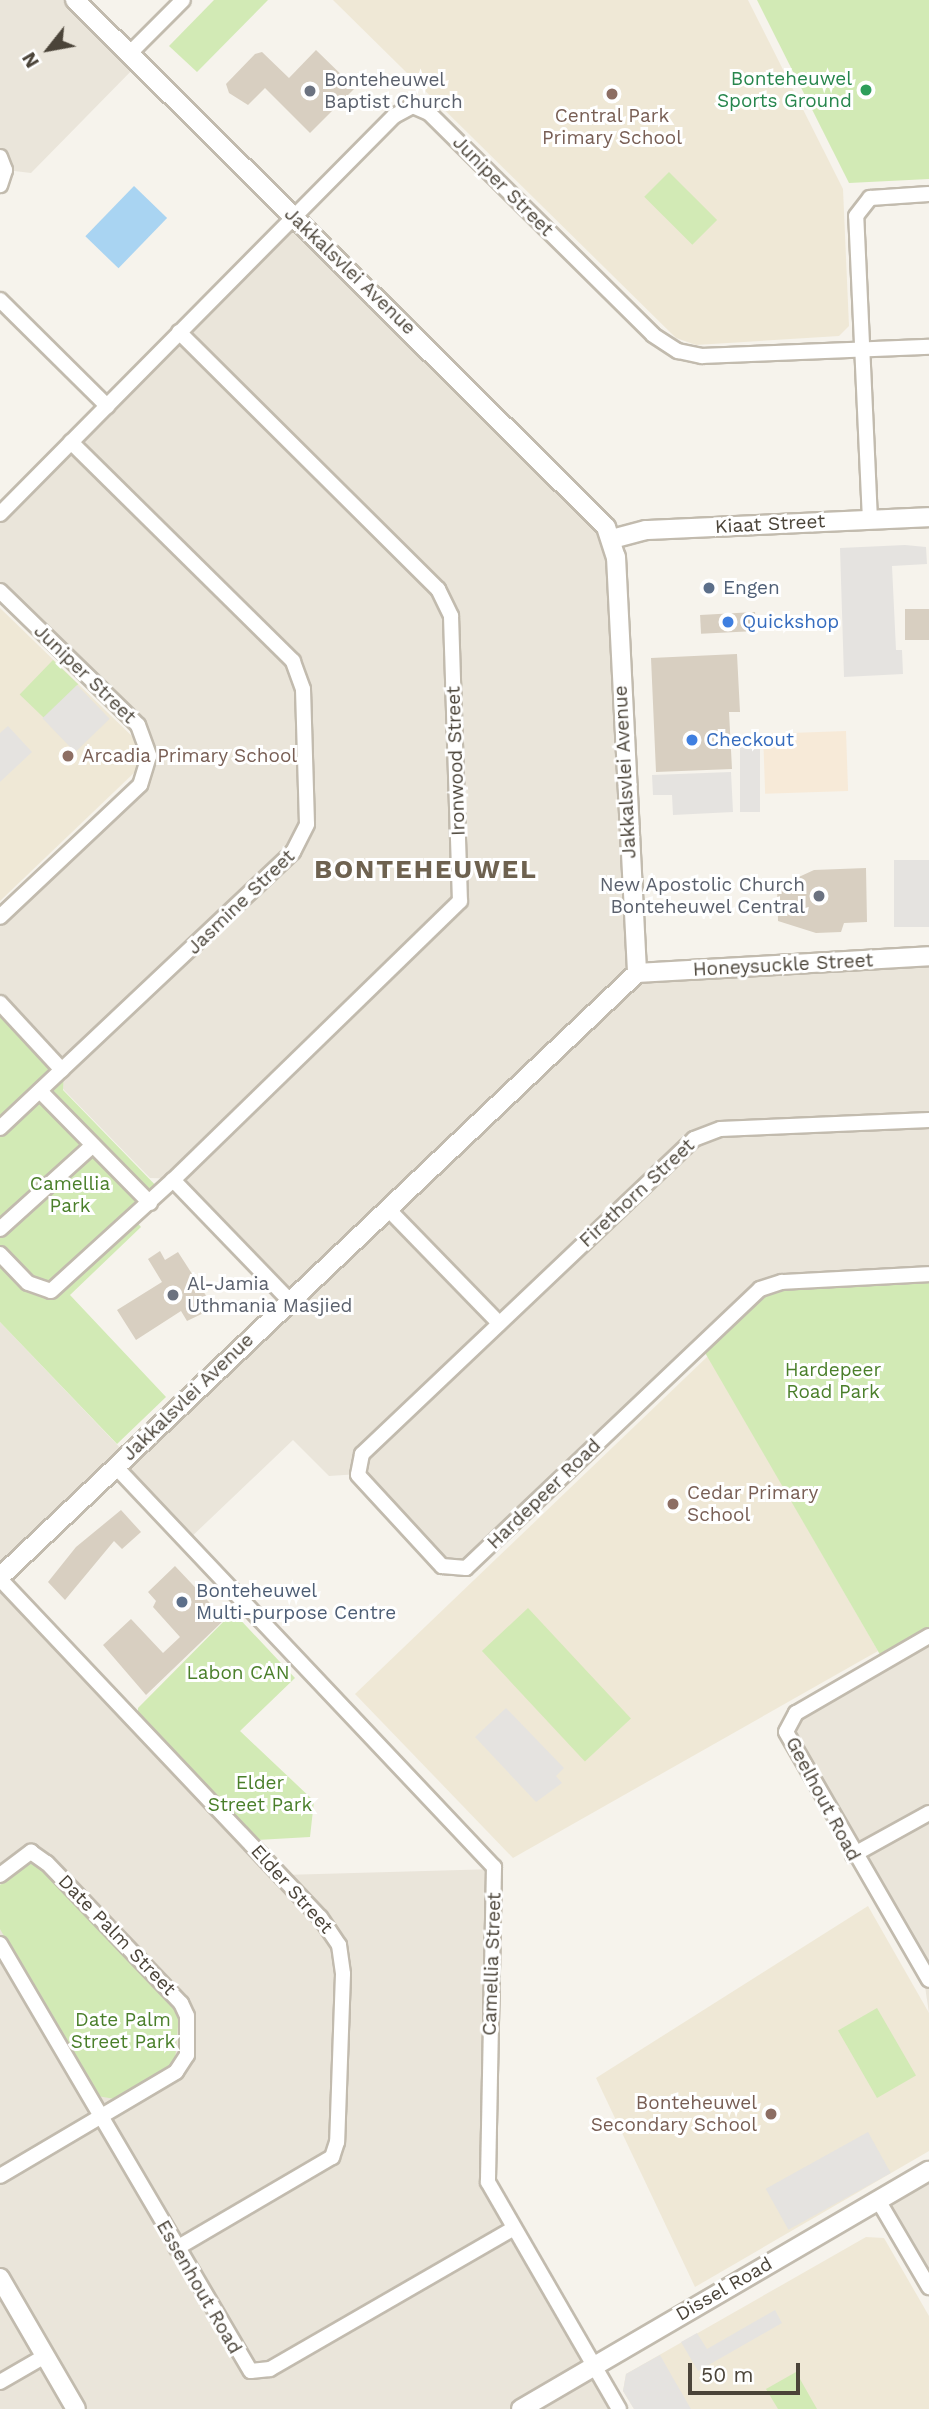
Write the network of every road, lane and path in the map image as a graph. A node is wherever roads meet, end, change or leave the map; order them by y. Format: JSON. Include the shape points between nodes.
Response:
{"nodes":[{"id":1,"x":75,"y":0,"type":"edge"},
{"id":2,"x":183,"y":0,"type":"edge"},
{"id":3,"x":130,"y":54,"type":"junction"},
{"id":4,"x":0,"y":158,"type":"edge"},
{"id":5,"x":0,"y":185,"type":"edge"},
{"id":6,"x":929,"y":194,"type":"edge"},
{"id":7,"x":294,"y":216,"type":"junction"},
{"id":8,"x":0,"y":300,"type":"edge"},
{"id":9,"x":179,"y":332,"type":"junction"},
{"id":10,"x":929,"y":347,"type":"edge"},
{"id":11,"x":862,"y":350,"type":"junction"},
{"id":12,"x":107,"y":406,"type":"junction"},
{"id":13,"x":71,"y":442,"type":"junction"},
{"id":14,"x":0,"y":514,"type":"edge"},
{"id":15,"x":929,"y":517,"type":"edge"},
{"id":16,"x":870,"y":520,"type":"junction"},
{"id":17,"x":612,"y":539,"type":"junction"},
{"id":18,"x":0,"y":591,"type":"edge"},
{"id":19,"x":0,"y":917,"type":"edge"},
{"id":20,"x":929,"y":956,"type":"edge"},
{"id":21,"x":637,"y":974,"type":"junction"},
{"id":22,"x":0,"y":1003,"type":"edge"},
{"id":23,"x":62,"y":1070,"type":"junction"},
{"id":24,"x":40,"y":1091,"type":"junction"},
{"id":25,"x":929,"y":1120,"type":"edge"},
{"id":26,"x":0,"y":1126,"type":"edge"},
{"id":27,"x":93,"y":1145,"type":"junction"},
{"id":28,"x":173,"y":1180,"type":"junction"},
{"id":29,"x":150,"y":1203,"type":"junction"},
{"id":30,"x":387,"y":1208,"type":"junction"},
{"id":31,"x":0,"y":1229,"type":"edge"},
{"id":32,"x":0,"y":1254,"type":"edge"},
{"id":33,"x":929,"y":1274,"type":"edge"},
{"id":34,"x":289,"y":1300,"type":"junction"},
{"id":35,"x":499,"y":1323,"type":"junction"},
{"id":36,"x":115,"y":1466,"type":"junction"},
{"id":37,"x":0,"y":1578,"type":"edge"},
{"id":38,"x":929,"y":1636,"type":"edge"},
{"id":39,"x":929,"y":1813,"type":"edge"},
{"id":40,"x":853,"y":1856,"type":"junction"},
{"id":41,"x":0,"y":1875,"type":"edge"},
{"id":42,"x":0,"y":1944,"type":"edge"},
{"id":43,"x":929,"y":1980,"type":"edge"},
{"id":44,"x":102,"y":2116,"type":"junction"},
{"id":45,"x":929,"y":2171,"type":"edge"},
{"id":46,"x":0,"y":2176,"type":"edge"},
{"id":47,"x":878,"y":2200,"type":"junction"},
{"id":48,"x":511,"y":2230,"type":"junction"},
{"id":49,"x":177,"y":2248,"type":"junction"},
{"id":50,"x":0,"y":2278,"type":"edge"},
{"id":51,"x":929,"y":2287,"type":"edge"},
{"id":52,"x":45,"y":2356,"type":"junction"},
{"id":53,"x":593,"y":2365,"type":"junction"},
{"id":54,"x":0,"y":2382,"type":"edge"},
{"id":55,"x":76,"y":2409,"type":"edge"},
{"id":56,"x":521,"y":2409,"type":"edge"},
{"id":57,"x":619,"y":2409,"type":"edge"}],
"edges":[{"from":1,"to":3,"type":"street","name":"Jakkalsvlei Avenue"},
{"from":2,"to":3,"type":"street"},
{"from":3,"to":7,"type":"street","name":"Jakkalsvlei Avenue"},
{"from":4,"to":5,"type":"street","via":[[5,170]]},
{"from":6,"to":11,"type":"street","via":[[874,197],[857,211]]},
{"from":7,"to":9,"type":"street","name":"Juniper Street"},
{"from":7,"to":11,"type":"street","name":"Juniper Street","via":[[398,112],[420,107],[669,347],[702,356]]},
{"from":7,"to":17,"type":"street","name":"Jakkalsvlei Avenue","via":[[587,504]]},
{"from":8,"to":12,"type":"street"},
{"from":9,"to":12,"type":"street","name":"Juniper Street"},
{"from":9,"to":28,"type":"street","name":"Ironwood Street","via":[[448,602],[462,884],[452,914]]},
{"from":10,"to":11,"type":"street","name":"Juniper Street"},
{"from":11,"to":16,"type":"street"},
{"from":12,"to":13,"type":"street","name":"Juniper Street"},
{"from":13,"to":14,"type":"street","name":"Juniper Street"},
{"from":13,"to":23,"type":"street","name":"Jasmine Street","via":[[293,661],[303,689],[307,813],[293,852]]},
{"from":15,"to":16,"type":"street","name":"Kiaat Street"},
{"from":16,"to":17,"type":"street","name":"Kiaat Street","via":[[646,530]]},
{"from":17,"to":21,"type":"street","name":"Jakkalsvlei Avenue"},
{"from":18,"to":19,"type":"street","name":"Juniper Street","via":[[138,725],[149,756],[141,785]]},
{"from":20,"to":21,"type":"street","name":"Honeysuckle Street"},
{"from":21,"to":30,"type":"street","name":"Jakkalsvlei Avenue"},
{"from":22,"to":23,"type":"street"},
{"from":23,"to":24,"type":"street","name":"Jasmine Street"},
{"from":24,"to":26,"type":"street","name":"Jasmine Street"},
{"from":24,"to":27,"type":"street"},
{"from":25,"to":35,"type":"street","name":"Firethorn Street","via":[[702,1134]]},
{"from":27,"to":29,"type":"street"},
{"from":27,"to":31,"type":"street"},
{"from":28,"to":29,"type":"street","name":"Ironwood Street"},
{"from":28,"to":34,"type":"street"},
{"from":29,"to":32,"type":"street","name":"Ironwood Street","via":[[51,1291],[28,1283]]},
{"from":30,"to":34,"type":"street","name":"Jakkalsvlei Avenue"},
{"from":30,"to":35,"type":"street"},
{"from":33,"to":35,"type":"street","name":"Hardepeer Road","via":[[782,1282],[760,1289],[470,1565],[448,1569],[364,1484],[358,1464]]},
{"from":34,"to":36,"type":"street","name":"Jakkalsvlei Avenue"},
{"from":36,"to":37,"type":"street","name":"Jakkalsvlei Avenue"},
{"from":36,"to":48,"type":"street","name":"Camellia Street","via":[[494,1867],[487,2172],[492,2195]]},
{"from":37,"to":49,"type":"street","name":"Elder Street","via":[[320,1917],[339,1945],[343,1975],[337,2142],[332,2157]]},
{"from":38,"to":40,"type":"street","name":"Geelhout Road","via":[[796,1713],[787,1726],[789,1743]]},
{"from":39,"to":40,"type":"street"},
{"from":40,"to":43,"type":"street","name":"Geelhout Road"},
{"from":41,"to":44,"type":"street","name":"Date Palm Street","via":[[31,1852],[174,1995],[187,2016],[183,2065]]},
{"from":42,"to":44,"type":"street","name":"Essenhout Road"},
{"from":44,"to":46,"type":"street","name":"Date Palm Street"},
{"from":44,"to":49,"type":"street","name":"Essenhout Road"},
{"from":45,"to":47,"type":"street","name":"Dissel Road"},
{"from":47,"to":51,"type":"street"},
{"from":47,"to":53,"type":"street","name":"Dissel Road"},
{"from":48,"to":49,"type":"street","name":"Essenhout Road","via":[[260,2372],[251,2371],[239,2357]]},
{"from":48,"to":53,"type":"street","name":"Camellia Street"},
{"from":50,"to":52,"type":"street"},
{"from":52,"to":54,"type":"street"},
{"from":52,"to":55,"type":"street"},
{"from":53,"to":56,"type":"street","name":"Dissel Road"},
{"from":53,"to":57,"type":"street","name":"Camellia Street"}]}
